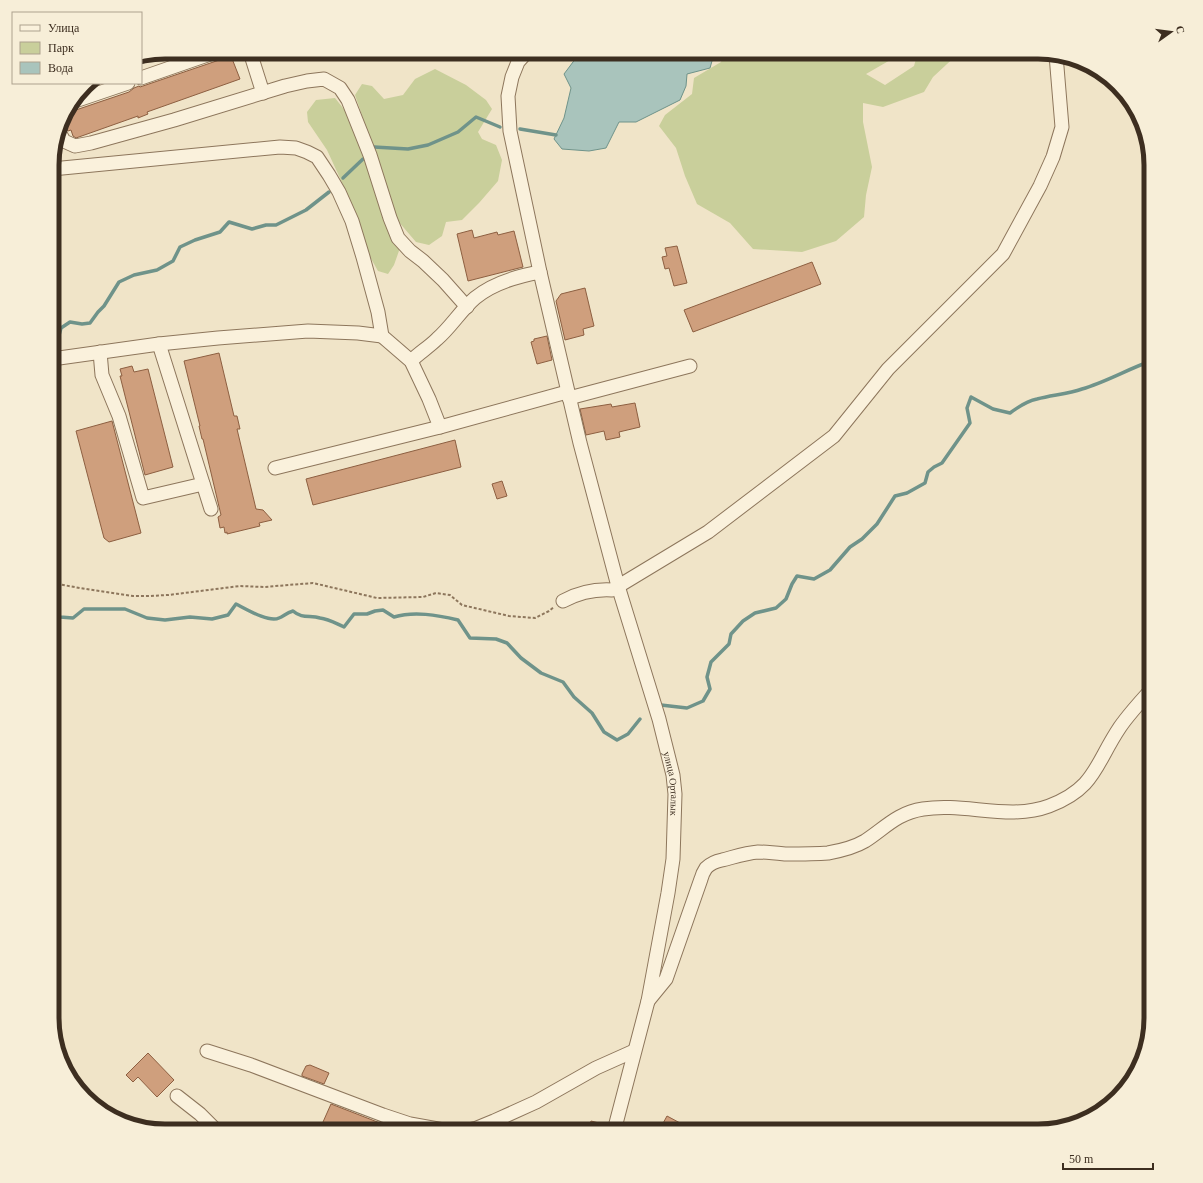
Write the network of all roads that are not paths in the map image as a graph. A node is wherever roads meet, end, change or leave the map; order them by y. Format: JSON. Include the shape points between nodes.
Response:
{"nodes":[{"id":1,"x":196,"y":59,"type":"edge"},
{"id":2,"x":252,"y":59,"type":"edge"},
{"id":3,"x":518,"y":59,"type":"edge"},
{"id":4,"x":1056,"y":61,"type":"edge"},
{"id":5,"x":142,"y":78,"type":"edge"},
{"id":6,"x":125,"y":84,"type":"edge"},
{"id":7,"x":263,"y":93,"type":"junction"},
{"id":8,"x":83,"y":97,"type":"edge"},
{"id":9,"x":63,"y":139,"type":"edge"},
{"id":10,"x":59,"y":168,"type":"edge"},
{"id":11,"x":540,"y":272,"type":"junction"},
{"id":12,"x":467,"y":306,"type":"junction"},
{"id":13,"x":382,"y":336,"type":"junction"},
{"id":14,"x":159,"y":344,"type":"junction"},
{"id":15,"x":100,"y":352,"type":"junction"},
{"id":16,"x":59,"y":358,"type":"edge"},
{"id":17,"x":411,"y":361,"type":"junction"},
{"id":18,"x":690,"y":366,"type":"dead end"},
{"id":19,"x":568,"y":395,"type":"junction"},
{"id":20,"x":440,"y":427,"type":"junction"},
{"id":21,"x":275,"y":468,"type":"dead end"},
{"id":22,"x":203,"y":484,"type":"junction"},
{"id":23,"x":211,"y":509,"type":"dead end"},
{"id":24,"x":618,"y":586,"type":"junction"},
{"id":25,"x":563,"y":601,"type":"road end"},
{"id":26,"x":1144,"y":699,"type":"edge"},
{"id":27,"x":648,"y":1001,"type":"junction"},
{"id":28,"x":207,"y":1051,"type":"dead end"},
{"id":29,"x":634,"y":1051,"type":"junction"},
{"id":30,"x":177,"y":1096,"type":"dead end"},
{"id":31,"x":210,"y":1124,"type":"edge"},
{"id":32,"x":410,"y":1124,"type":"edge"},
{"id":33,"x":485,"y":1124,"type":"edge"},
{"id":34,"x":616,"y":1124,"type":"edge"}],
"edges":[{"from":1,"to":5,"type":"street"},
{"from":2,"to":7,"type":"street"},
{"from":3,"to":11,"type":"street","name":"улица Орталык","via":[[508,96],[510,131]]},
{"from":4,"to":24,"type":"street","via":[[1062,127],[1053,157],[1040,186],[1003,254],[888,369],[834,436],[708,532]]},
{"from":6,"to":8,"type":"street"},
{"from":7,"to":9,"type":"street","via":[[92,143],[75,146]]},
{"from":7,"to":12,"type":"street","via":[[324,79],[340,88],[348,100],[362,135],[398,238]]},
{"from":10,"to":13,"type":"street","via":[[280,147],[307,152],[317,158],[329,175],[352,222],[371,285]]},
{"from":11,"to":12,"type":"street","via":[[520,276],[490,288]]},
{"from":11,"to":19,"type":"street","name":"улица Орталык"},
{"from":12,"to":17,"type":"street","via":[[438,339]]},
{"from":13,"to":14,"type":"street","via":[[308,331]]},
{"from":13,"to":17,"type":"street"},
{"from":14,"to":15,"type":"street"},
{"from":14,"to":22,"type":"street"},
{"from":15,"to":16,"type":"street"},
{"from":15,"to":22,"type":"street","via":[[102,374],[119,416],[143,498]]},
{"from":17,"to":20,"type":"street"},
{"from":18,"to":19,"type":"street"},
{"from":19,"to":20,"type":"street"},
{"from":19,"to":24,"type":"street","name":"улица Орталык"},
{"from":20,"to":21,"type":"street"},
{"from":22,"to":23,"type":"street"},
{"from":24,"to":25,"type":"street","via":[[612,590],[573,595]]},
{"from":24,"to":27,"type":"street","name":"улица Орталык","via":[[659,719],[673,775],[675,794],[673,859]]},
{"from":26,"to":27,"type":"street","via":[[1120,728],[1091,778],[1069,797],[1050,806],[1030,811],[1008,812],[923,809],[895,819],[864,842],[849,848],[828,853],[758,852],[723,860],[707,867],[666,979]]},
{"from":27,"to":29,"type":"street","name":"улица Орталык"},
{"from":28,"to":32,"type":"street"},
{"from":29,"to":33,"type":"street","via":[[596,1068],[536,1102]]},
{"from":29,"to":34,"type":"street","name":"улица Орталык"},
{"from":30,"to":31,"type":"street"}]}
